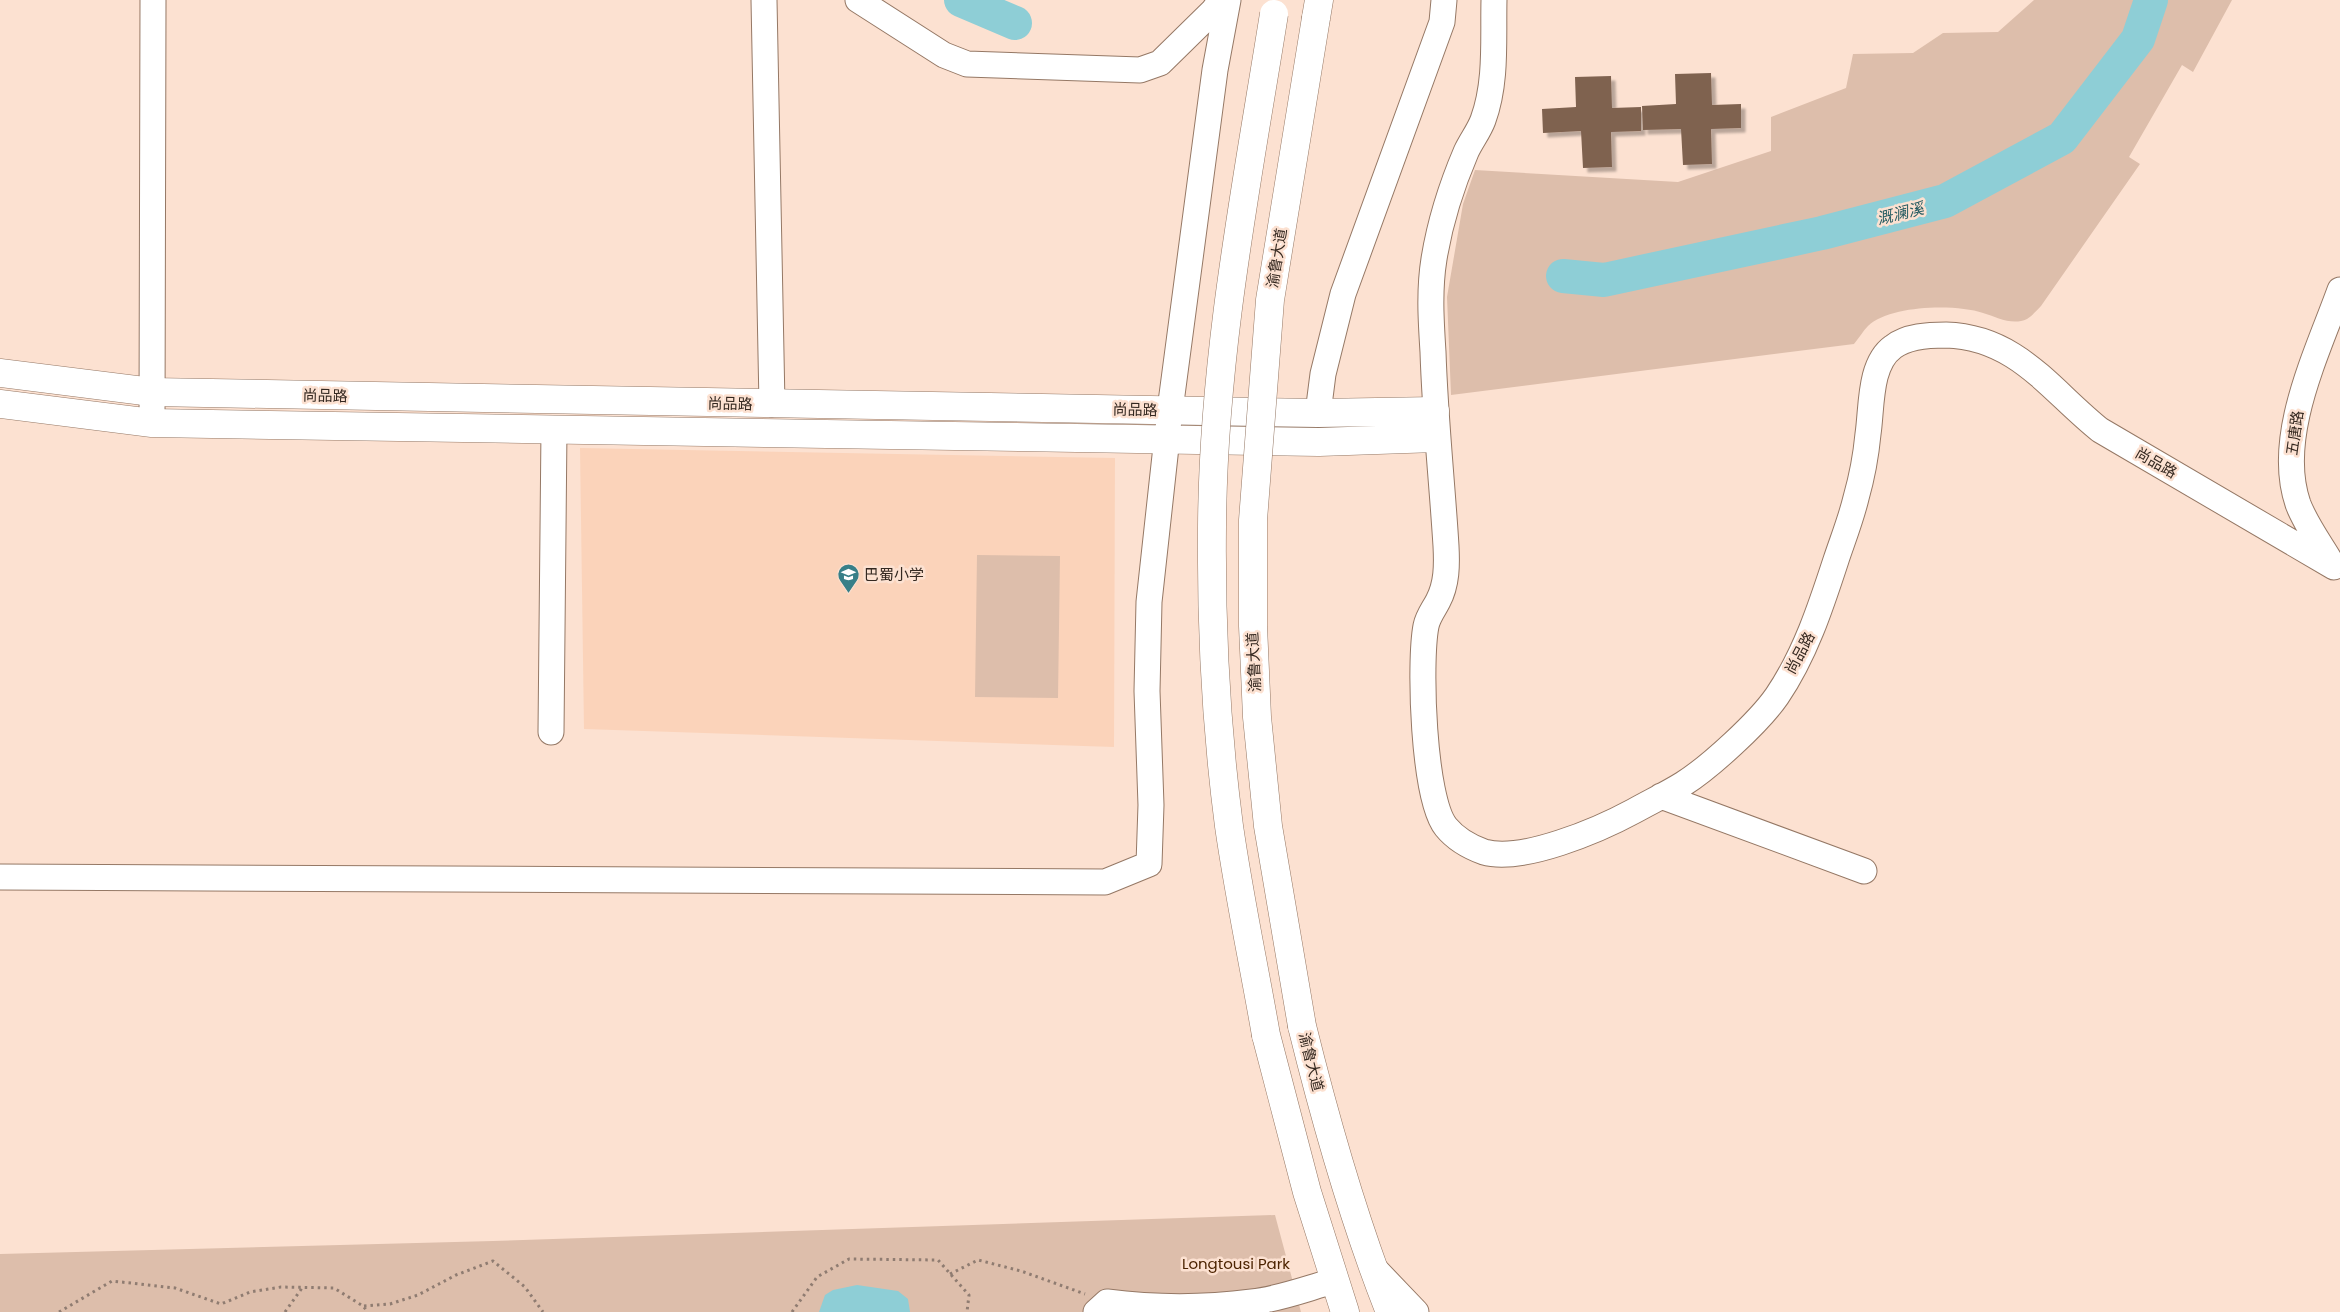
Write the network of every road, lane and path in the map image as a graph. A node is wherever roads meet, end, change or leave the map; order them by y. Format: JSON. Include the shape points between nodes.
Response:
{"nodes":[{"id":1,"x":153,"y":0,"type":"edge"},
{"id":2,"x":764,"y":0,"type":"edge"},
{"id":3,"x":858,"y":0,"type":"edge"},
{"id":4,"x":1221,"y":0,"type":"edge"},
{"id":5,"x":1228,"y":0,"type":"edge"},
{"id":6,"x":1444,"y":0,"type":"edge"},
{"id":7,"x":1494,"y":0,"type":"edge"},
{"id":8,"x":1275,"y":7,"type":"edge"},
{"id":9,"x":1317,"y":9,"type":"edge"},
{"id":10,"x":2340,"y":290,"type":"edge"},
{"id":11,"x":0,"y":373,"type":"edge"},
{"id":12,"x":152,"y":392,"type":"junction"},
{"id":13,"x":0,"y":404,"type":"edge"},
{"id":14,"x":772,"y":404,"type":"junction"},
{"id":15,"x":1170,"y":410,"type":"junction"},
{"id":16,"x":1435,"y":411,"type":"junction"},
{"id":17,"x":1318,"y":413,"type":"junction"},
{"id":18,"x":152,"y":423,"type":"junction"},
{"id":19,"x":554,"y":429,"type":"junction"},
{"id":20,"x":1167,"y":438,"type":"junction"},
{"id":21,"x":1436,"y":438,"type":"junction"},
{"id":22,"x":2337,"y":568,"type":"edge"},
{"id":23,"x":551,"y":732,"type":"dead end"},
{"id":24,"x":1661,"y":796,"type":"junction"},
{"id":25,"x":1864,"y":871,"type":"dead end"},
{"id":26,"x":0,"y":877,"type":"edge"},
{"id":27,"x":1370,"y":1264,"type":"junction"},
{"id":28,"x":950,"y":1274,"type":"junction"},
{"id":29,"x":1334,"y":1281,"type":"junction"},
{"id":30,"x":302,"y":1287,"type":"junction"},
{"id":31,"x":364,"y":1306,"type":"junction"},
{"id":32,"x":1101,"y":1307,"type":"edge"},
{"id":33,"x":59,"y":1312,"type":"edge"},
{"id":34,"x":285,"y":1312,"type":"edge"},
{"id":35,"x":368,"y":1312,"type":"edge"},
{"id":36,"x":542,"y":1312,"type":"edge"},
{"id":37,"x":792,"y":1312,"type":"edge"},
{"id":38,"x":966,"y":1312,"type":"edge"},
{"id":39,"x":1345,"y":1312,"type":"edge"},
{"id":40,"x":1390,"y":1312,"type":"edge"},
{"id":41,"x":1416,"y":1312,"type":"edge"}],
"edges":[{"from":1,"to":12,"type":"street"},
{"from":2,"to":14,"type":"street"},
{"from":3,"to":4,"type":"street","via":[[944,55],[967,64],[1140,70],[1160,63]]},
{"from":5,"to":15,"type":"street","via":[[1215,70]]},
{"from":6,"to":17,"type":"street","via":[[1442,22],[1343,294],[1323,374]]},
{"from":7,"to":16,"type":"street","via":[[1492,86],[1482,121],[1467,148],[1444,209],[1433,263],[1431,305]]},
{"from":8,"to":29,"type":"main road","bridge":true,"via":[[1229,295],[1217,423],[1212,526],[1218,724],[1229,827],[1266,1035]]},
{"from":9,"to":27,"type":"main road","name":"渝鲁大道","bridge":true,"via":[[1270,300],[1253,520],[1253,626],[1257,717],[1268,826],[1302,1026],[1320,1099]]},
{"from":10,"to":22,"type":"street","name":"五唐路","via":[[2297,411],[2291,443],[2291,475],[2299,505]]},
{"from":11,"to":12,"type":"main road","name":"尚品路"},
{"from":12,"to":14,"type":"main road","name":"尚品路"},
{"from":12,"to":18,"type":"street"},
{"from":13,"to":18,"type":"main road","name":"尚品路"},
{"from":14,"to":15,"type":"main road","name":"尚品路"},
{"from":15,"to":17,"type":"main road","name":"尚品路"},
{"from":15,"to":20,"type":"street"},
{"from":16,"to":17,"type":"main road","name":"尚品路"},
{"from":16,"to":21,"type":"street","name":"尚品路"},
{"from":18,"to":19,"type":"main road","name":"尚品路"},
{"from":19,"to":20,"type":"main road","name":"尚品路"},
{"from":19,"to":23,"type":"street"},
{"from":20,"to":21,"type":"main road","name":"尚品路","via":[[1319,442]]},
{"from":20,"to":26,"type":"street","via":[[1149,602],[1149,864],[1105,882]]},
{"from":21,"to":24,"type":"street","name":"尚品路","via":[[1446,550],[1445,586],[1426,627],[1424,672],[1427,762],[1433,799],[1443,824],[1463,842],[1487,853],[1512,854],[1549,846],[1624,816]]},
{"from":22,"to":24,"type":"street","name":"尚品路","via":[[2100,430],[2018,357],[1962,336],[1932,335],[1906,340],[1889,349],[1880,362],[1856,500],[1816,623],[1777,696],[1738,738],[1686,782]]},
{"from":24,"to":25,"type":"street"},
{"from":27,"to":40,"type":"main road","name":"渝鲁大道"},
{"from":27,"to":41,"type":"street"},
{"from":28,"to":32,"type":"path","via":[[978,1260],[1021,1271]]},
{"from":28,"to":37,"type":"path","via":[[938,1260],[848,1259],[817,1277]]},
{"from":28,"to":38,"type":"path","via":[[969,1295]]},
{"from":29,"to":32,"type":"street","via":[[1254,1302]]},
{"from":29,"to":39,"type":"main road"},
{"from":30,"to":31,"type":"path","via":[[334,1288]]},
{"from":30,"to":33,"type":"path","via":[[250,1292],[221,1304],[175,1288],[112,1281]]},
{"from":30,"to":34,"type":"path"},
{"from":31,"to":35,"type":"path"},
{"from":31,"to":36,"type":"path","via":[[390,1304],[418,1295],[456,1275],[493,1261],[524,1287]]}]}
